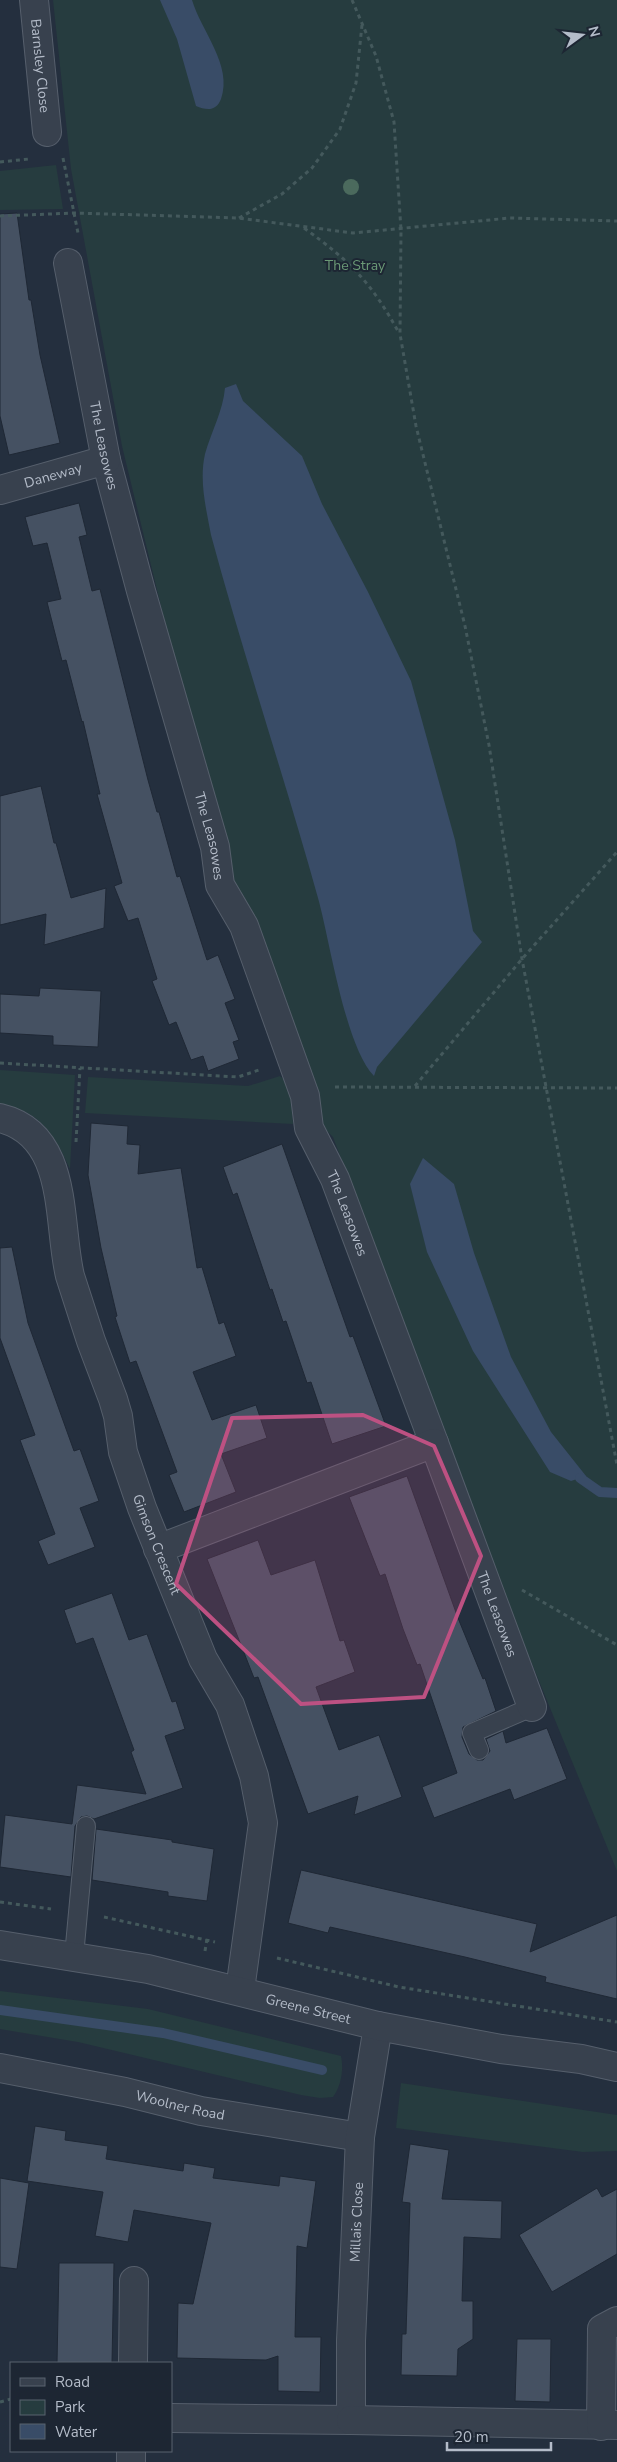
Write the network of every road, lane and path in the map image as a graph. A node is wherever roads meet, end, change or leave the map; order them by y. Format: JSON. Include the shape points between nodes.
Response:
{"nodes":[{"id":1,"x":34,"y":0,"type":"edge"},
{"id":2,"x":352,"y":0,"type":"edge"},
{"id":3,"x":362,"y":22,"type":"junction"},
{"id":4,"x":46,"y":132,"type":"joint"},
{"id":5,"x":75,"y":213,"type":"junction"},
{"id":6,"x":0,"y":216,"type":"edge"},
{"id":7,"x":238,"y":218,"type":"junction"},
{"id":8,"x":617,"y":221,"type":"edge"},
{"id":9,"x":304,"y":228,"type":"junction"},
{"id":10,"x":401,"y":230,"type":"junction"},
{"id":11,"x":68,"y":263,"type":"joint"},
{"id":12,"x":400,"y":334,"type":"junction"},
{"id":13,"x":106,"y":460,"type":"junction"},
{"id":14,"x":0,"y":490,"type":"edge"},
{"id":15,"x":617,"y":852,"type":"edge"},
{"id":16,"x":522,"y":959,"type":"junction"},
{"id":17,"x":293,"y":1060,"type":"junction"},
{"id":18,"x":0,"y":1062,"type":"edge"},
{"id":19,"x":415,"y":1086,"type":"junction"},
{"id":20,"x":332,"y":1087,"type":"dead end"},
{"id":21,"x":546,"y":1087,"type":"junction"},
{"id":22,"x":617,"y":1088,"type":"edge"},
{"id":23,"x":0,"y":1118,"type":"edge"},
{"id":24,"x":434,"y":1443,"type":"junction"},
{"id":25,"x":617,"y":1465,"type":"edge"},
{"id":26,"x":158,"y":1549,"type":"junction"},
{"id":27,"x":519,"y":1588,"type":"dead end"},
{"id":28,"x":617,"y":1645,"type":"edge"},
{"id":29,"x":532,"y":1707,"type":"joint"},
{"id":30,"x":479,"y":1750,"type":"dead end"},
{"id":31,"x":86,"y":1826,"type":"dead end"},
{"id":32,"x":0,"y":1902,"type":"edge"},
{"id":33,"x":78,"y":1913,"type":"junction"},
{"id":34,"x":0,"y":1945,"type":"edge"},
{"id":35,"x":246,"y":1950,"type":"junction"},
{"id":36,"x":74,"y":1956,"type":"junction"},
{"id":37,"x":240,"y":1990,"type":"junction"},
{"id":38,"x":617,"y":2022,"type":"edge"},
{"id":39,"x":378,"y":2026,"type":"junction"},
{"id":40,"x":617,"y":2066,"type":"edge"},
{"id":41,"x":0,"y":2068,"type":"edge"},
{"id":42,"x":360,"y":2137,"type":"junction"},
{"id":43,"x":134,"y":2281,"type":"dead end"},
{"id":44,"x":617,"y":2321,"type":"edge"},
{"id":45,"x":133,"y":2362,"type":"edge"},
{"id":46,"x":172,"y":2418,"type":"edge"},
{"id":47,"x":352,"y":2420,"type":"junction"},
{"id":48,"x":609,"y":2426,"type":"edge"}],
"edges":[{"from":1,"to":4,"type":"street","name":"Barnsley Close"},
{"from":2,"to":3,"type":"path"},
{"from":3,"to":7,"type":"path","via":[[356,83],[340,129],[312,168],[282,194]]},
{"from":3,"to":10,"type":"path","via":[[394,122]]},
{"from":4,"to":5,"type":"path","via":[[60,131],[62,156]]},
{"from":5,"to":6,"type":"path"},
{"from":5,"to":7,"type":"path"},
{"from":5,"to":11,"type":"path","via":[[81,261]]},
{"from":7,"to":9,"type":"path"},
{"from":8,"to":10,"type":"path","via":[[510,218]]},
{"from":9,"to":10,"type":"path","via":[[353,233]]},
{"from":9,"to":12,"type":"path","via":[[361,274],[380,298]]},
{"from":10,"to":12,"type":"path"},
{"from":11,"to":13,"type":"street","name":"The Leasowes"},
{"from":12,"to":16,"type":"path","via":[[416,426],[465,626],[489,745]]},
{"from":13,"to":14,"type":"street","name":"Daneway"},
{"from":13,"to":17,"type":"street","name":"The Leasowes","via":[[213,840],[220,885],[244,926]]},
{"from":15,"to":16,"type":"path"},
{"from":16,"to":19,"type":"path"},
{"from":16,"to":21,"type":"path"},
{"from":17,"to":18,"type":"path","via":[[238,1077]]},
{"from":17,"to":24,"type":"street","name":"The Leasowes","via":[[305,1096],[309,1128],[335,1179]]},
{"from":19,"to":20,"type":"path"},
{"from":19,"to":21,"type":"path"},
{"from":21,"to":22,"type":"path"},
{"from":21,"to":25,"type":"path"},
{"from":23,"to":26,"type":"street","name":"Gimson Crescent","via":[[18,1124],[32,1134],[44,1148],[53,1169],[70,1276],[118,1416],[122,1452]]},
{"from":24,"to":26,"type":"street"},
{"from":24,"to":29,"type":"street","name":"The Leasowes"},
{"from":26,"to":35,"type":"street","name":"Gimson Crescent","via":[[203,1659],[230,1704],[254,1776],[263,1823]]},
{"from":27,"to":28,"type":"path"},
{"from":29,"to":30,"type":"lane","name":"The Leasowes","via":[[472,1733]]},
{"from":31,"to":33,"type":"lane"},
{"from":32,"to":33,"type":"path"},
{"from":33,"to":35,"type":"path","via":[[190,1935]]},
{"from":33,"to":36,"type":"lane"},
{"from":34,"to":36,"type":"street","name":"Greene Street"},
{"from":35,"to":37,"type":"street","name":"Gimson Crescent"},
{"from":35,"to":38,"type":"path","via":[[399,1987]]},
{"from":36,"to":37,"type":"street","name":"Greene Street"},
{"from":37,"to":39,"type":"street","name":"Greene Street"},
{"from":39,"to":40,"type":"street","name":"Greene Street"},
{"from":39,"to":42,"type":"street","name":"Millais Close"},
{"from":41,"to":42,"type":"street","name":"Woolner Road","via":[[125,2092],[201,2111]]},
{"from":42,"to":47,"type":"street","name":"Millais Close","via":[[351,2332]]},
{"from":43,"to":45,"type":"street"},
{"from":44,"to":48,"type":"street","via":[[602,2329]]},
{"from":46,"to":47,"type":"street"},
{"from":47,"to":48,"type":"street"}]}
